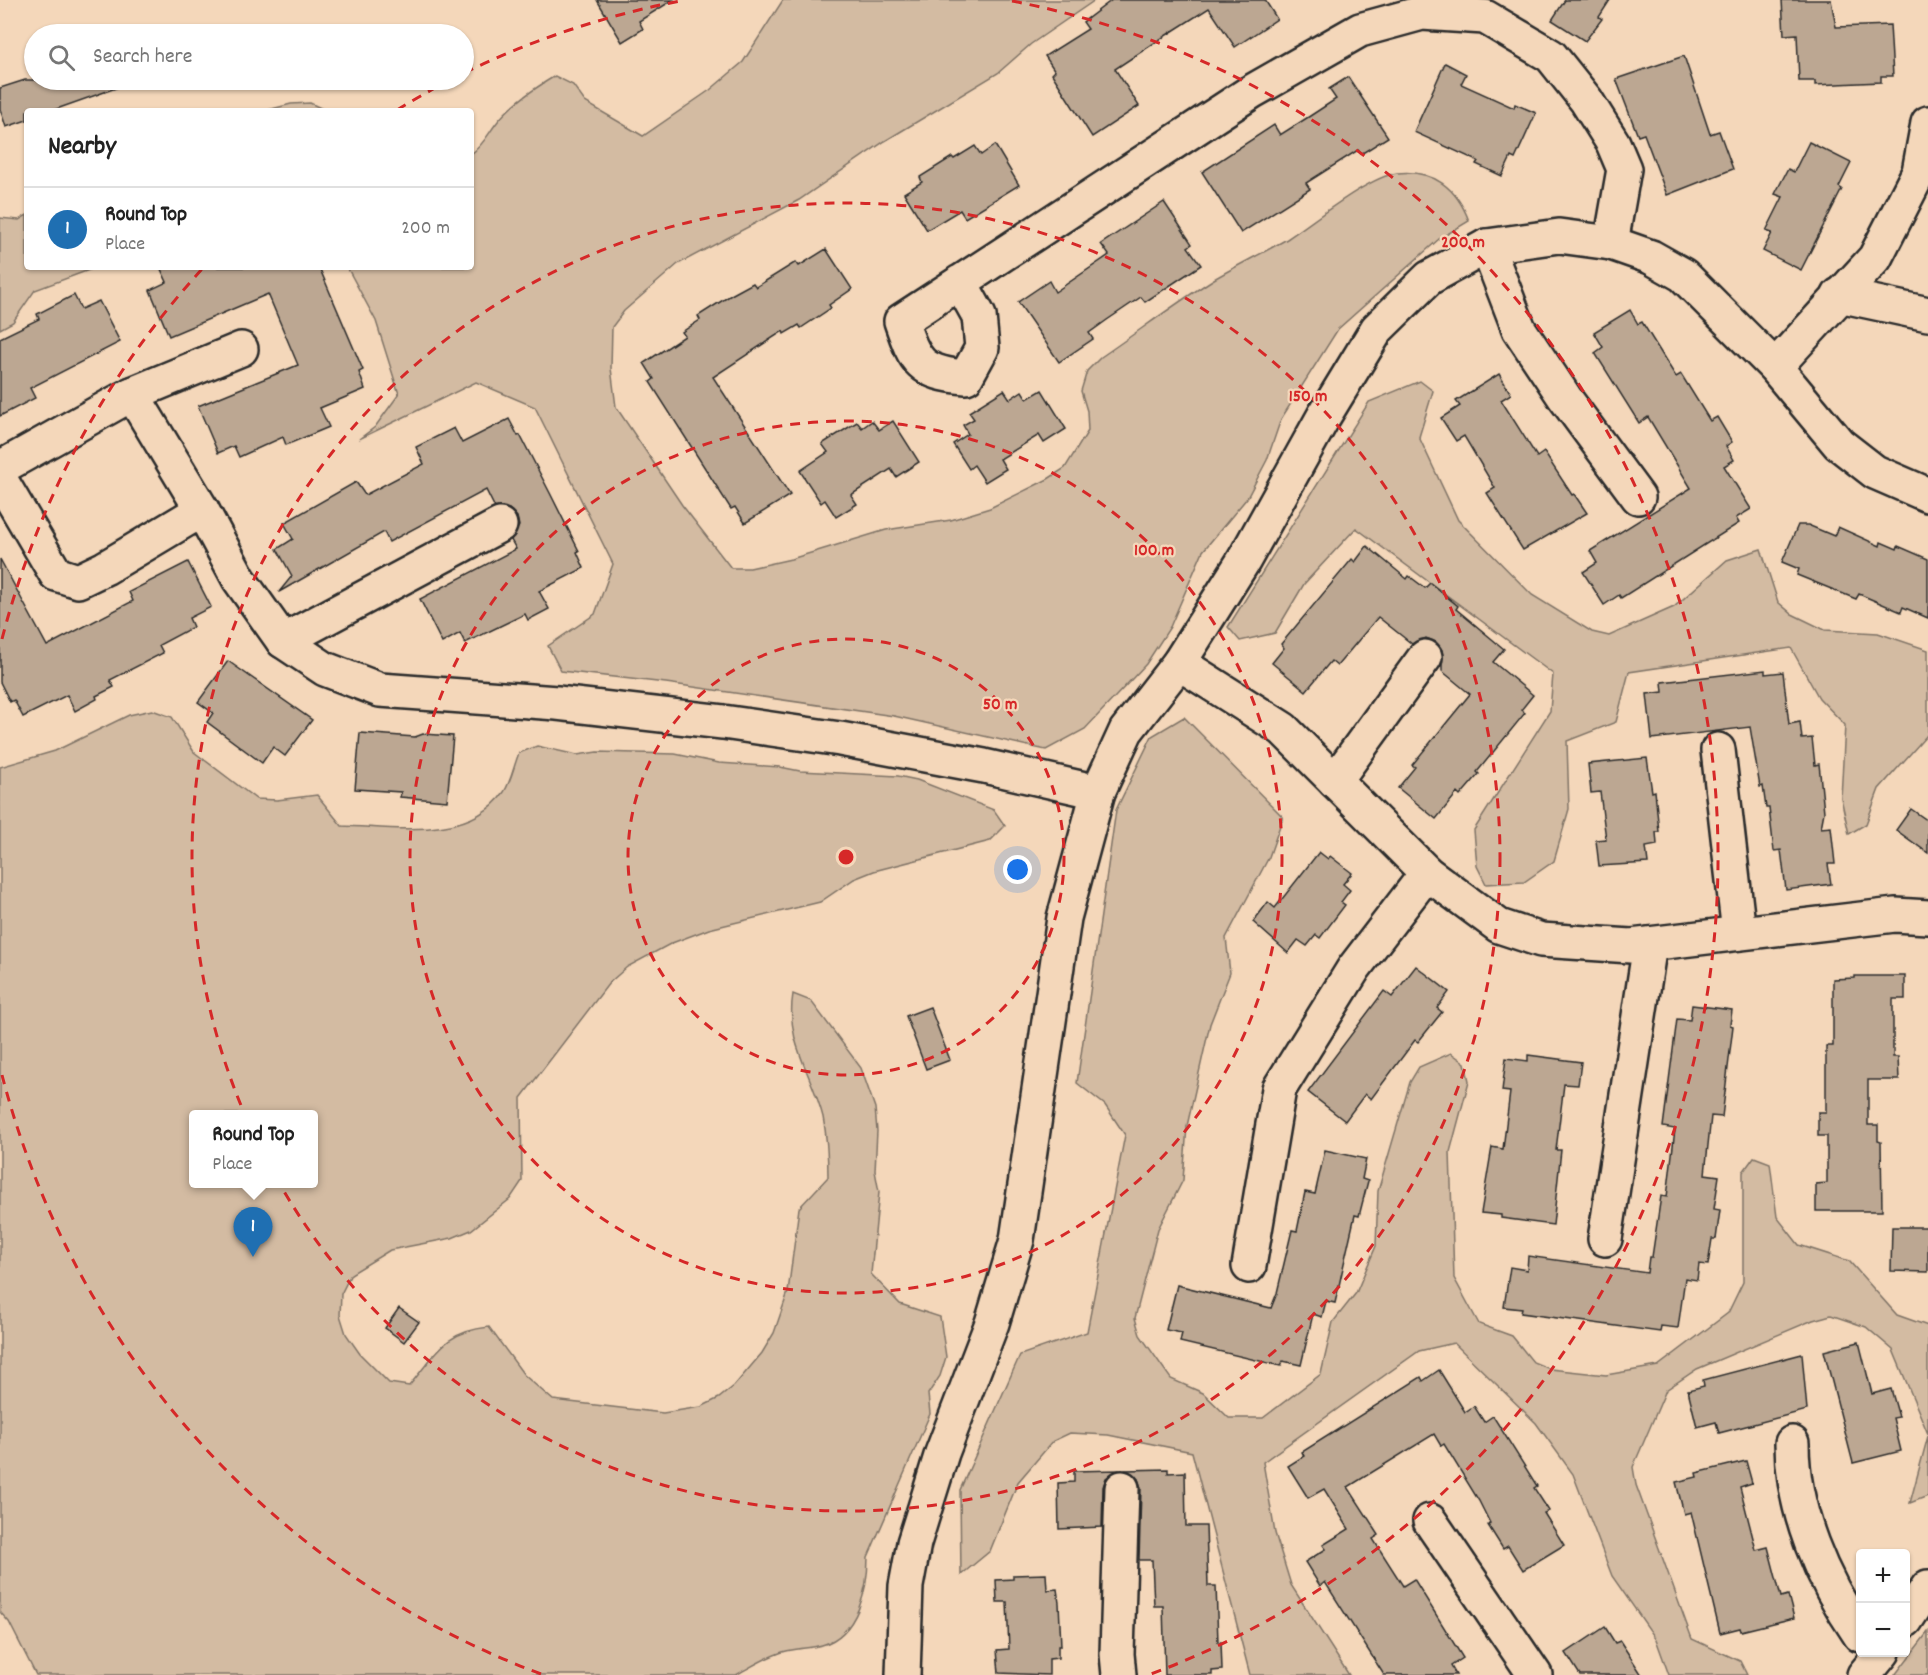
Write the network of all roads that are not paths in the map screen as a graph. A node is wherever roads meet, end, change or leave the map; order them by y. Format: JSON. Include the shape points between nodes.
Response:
{"nodes":[{"id":1,"x":1502,"y":11,"type":"edge"},
{"id":2,"x":1928,"y":123,"type":"edge"},
{"id":3,"x":1611,"y":243,"type":"junction"},
{"id":4,"x":1487,"y":246,"type":"junction"},
{"id":5,"x":960,"y":282,"type":"dead end"},
{"id":6,"x":1839,"y":295,"type":"junction"},
{"id":7,"x":1928,"y":314,"type":"edge"},
{"id":8,"x":241,"y":349,"type":"dead end"},
{"id":9,"x":1775,"y":367,"type":"junction"},
{"id":10,"x":132,"y":394,"type":"junction"},
{"id":11,"x":0,"y":468,"type":"edge"},
{"id":12,"x":0,"y":479,"type":"edge"},
{"id":13,"x":1928,"y":495,"type":"edge"},
{"id":14,"x":1638,"y":497,"type":"dead end"},
{"id":15,"x":201,"y":510,"type":"junction"},
{"id":16,"x":500,"y":525,"type":"dead end"},
{"id":17,"x":283,"y":641,"type":"junction"},
{"id":18,"x":1425,"y":657,"type":"dead end"},
{"id":19,"x":1179,"y":663,"type":"junction"},
{"id":20,"x":1718,"y":750,"type":"dead end"},
{"id":21,"x":1335,"y":781,"type":"junction"},
{"id":22,"x":1098,"y":792,"type":"junction"},
{"id":23,"x":1427,"y":873,"type":"junction"},
{"id":24,"x":1928,"y":917,"type":"edge"},
{"id":25,"x":1739,"y":933,"type":"junction"},
{"id":26,"x":1650,"y":944,"type":"junction"},
{"id":27,"x":1605,"y":1239,"type":"dead end"},
{"id":28,"x":1249,"y":1266,"type":"dead end"},
{"id":29,"x":1792,"y":1443,"type":"dead end"},
{"id":30,"x":1122,"y":1488,"type":"dead end"},
{"id":31,"x":1430,"y":1521,"type":"dead end"},
{"id":32,"x":1928,"y":1587,"type":"edge"},
{"id":33,"x":1910,"y":1613,"type":"edge"},
{"id":34,"x":1856,"y":1629,"type":"edge"},
{"id":35,"x":903,"y":1675,"type":"edge"},
{"id":36,"x":1119,"y":1675,"type":"edge"},
{"id":37,"x":1535,"y":1675,"type":"edge"}],
"edges":[{"from":1,"to":3,"type":"street","via":[[1551,56],[1613,143],[1624,169]]},
{"from":1,"to":5,"type":"street","via":[[1485,17],[1422,13],[1360,30],[1251,92]]},
{"from":2,"to":6,"type":"street","via":[[1919,172],[1875,258]]},
{"from":3,"to":4,"type":"street","via":[[1559,236]]},
{"from":3,"to":9,"type":"street","via":[[1651,257],[1683,275]]},
{"from":4,"to":14,"type":"street","via":[[1519,329]]},
{"from":4,"to":19,"type":"street","via":[[1429,278],[1377,329],[1244,560]]},
{"from":6,"to":7,"type":"street"},
{"from":6,"to":9,"type":"street"},
{"from":8,"to":10,"type":"street"},
{"from":9,"to":13,"type":"street","via":[[1839,444],[1875,472]]},
{"from":10,"to":11,"type":"street"},
{"from":10,"to":15,"type":"street"},
{"from":12,"to":15,"type":"street","via":[[56,574],[78,581]]},
{"from":15,"to":17,"type":"street","via":[[238,579]]},
{"from":16,"to":17,"type":"street"},
{"from":17,"to":22,"type":"street","via":[[325,669],[380,690],[557,702],[734,723],[951,760]]},
{"from":18,"to":21,"type":"street"},
{"from":19,"to":21,"type":"street","via":[[1282,729]]},
{"from":19,"to":22,"type":"street","via":[[1125,732]]},
{"from":20,"to":25,"type":"street"},
{"from":21,"to":23,"type":"street"},
{"from":22,"to":35,"type":"street","via":[[1064,918],[1017,1240],[992,1323],[942,1453],[914,1543],[906,1586]]},
{"from":23,"to":26,"type":"street","via":[[1499,926],[1541,940]]},
{"from":23,"to":28,"type":"street","via":[[1354,968],[1279,1089]]},
{"from":24,"to":25,"type":"street","via":[[1895,915]]},
{"from":25,"to":26,"type":"street"},
{"from":26,"to":27,"type":"street"},
{"from":29,"to":34,"type":"street","via":[[1792,1473],[1804,1522],[1837,1602]]},
{"from":30,"to":36,"type":"street"},
{"from":31,"to":37,"type":"street"},
{"from":32,"to":33,"type":"street"}]}
